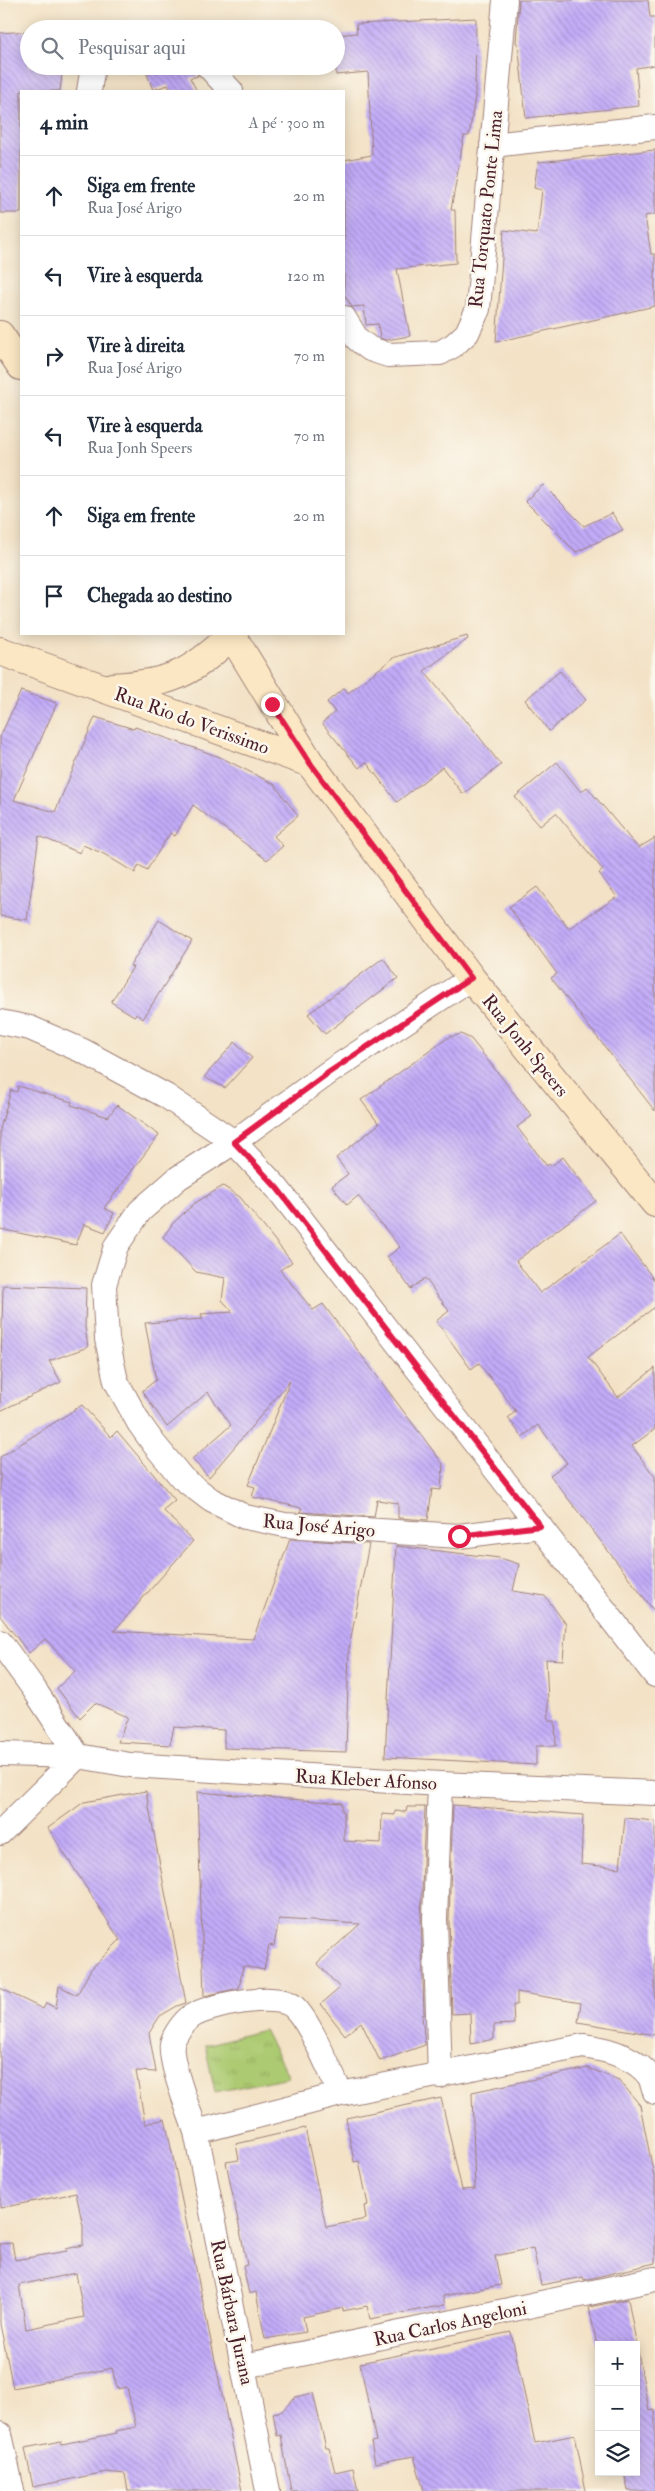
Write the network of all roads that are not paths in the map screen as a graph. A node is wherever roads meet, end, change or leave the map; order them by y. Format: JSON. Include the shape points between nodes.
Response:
{"nodes":[{"id":1,"x":505,"y":0,"type":"edge"},
{"id":2,"x":92,"y":75,"type":"edge"},
{"id":3,"x":216,"y":75,"type":"edge"},
{"id":4,"x":89,"y":90,"type":"edge"},
{"id":5,"x":230,"y":90,"type":"edge"},
{"id":6,"x":655,"y":128,"type":"edge"},
{"id":7,"x":492,"y":145,"type":"junction"},
{"id":8,"x":345,"y":320,"type":"edge"},
{"id":9,"x":0,"y":335,"type":"edge"},
{"id":10,"x":20,"y":364,"type":"edge"},
{"id":11,"x":231,"y":635,"type":"edge"},
{"id":12,"x":233,"y":635,"type":"edge"},
{"id":13,"x":0,"y":652,"type":"edge"},
{"id":14,"x":103,"y":688,"type":"junction"},
{"id":15,"x":310,"y":763,"type":"junction"},
{"id":16,"x":471,"y":978,"type":"junction"},
{"id":17,"x":0,"y":1022,"type":"edge"},
{"id":18,"x":234,"y":1142,"type":"junction"},
{"id":19,"x":655,"y":1203,"type":"edge"},
{"id":20,"x":540,"y":1526,"type":"junction"},
{"id":21,"x":0,"y":1642,"type":"edge"},
{"id":22,"x":655,"y":1674,"type":"edge"},
{"id":23,"x":0,"y":1754,"type":"edge"},
{"id":24,"x":78,"y":1756,"type":"junction"},
{"id":25,"x":440,"y":1784,"type":"junction"},
{"id":26,"x":655,"y":1793,"type":"edge"},
{"id":27,"x":0,"y":1833,"type":"edge"},
{"id":28,"x":440,"y":2076,"type":"junction"},
{"id":29,"x":655,"y":2092,"type":"edge"},
{"id":30,"x":341,"y":2094,"type":"junction"},
{"id":31,"x":196,"y":2132,"type":"junction"},
{"id":32,"x":655,"y":2279,"type":"edge"},
{"id":33,"x":244,"y":2366,"type":"junction"},
{"id":34,"x":0,"y":2434,"type":"edge"},
{"id":35,"x":12,"y":2491,"type":"edge"},
{"id":36,"x":268,"y":2491,"type":"edge"}],
"edges":[{"from":1,"to":7,"type":"street","name":"Rua Torquato Ponte Lima"},
{"from":2,"to":4,"type":"street"},
{"from":3,"to":5,"type":"street"},
{"from":6,"to":7,"type":"street"},
{"from":7,"to":8,"type":"street","name":"Rua Torquato Ponte Lima","via":[[478,309],[467,333],[440,353],[388,355],[370,349],[357,339]]},
{"from":9,"to":10,"type":"main road"},
{"from":11,"to":14,"type":"main road","name":"Rua Rio do Verissimo","via":[[209,656],[178,677],[145,685]]},
{"from":12,"to":15,"type":"main road","name":"Rua Jonh Speers"},
{"from":13,"to":14,"type":"main road","name":"Rua Rio do Verissimo"},
{"from":14,"to":15,"type":"main road","name":"Rua Rio do Verissimo"},
{"from":15,"to":16,"type":"main road","name":"Rua Jonh Speers"},
{"from":16,"to":18,"type":"street","name":"Rua José Arigo","via":[[328,1073]]},
{"from":16,"to":19,"type":"main road","name":"Rua Jonh Speers"},
{"from":17,"to":18,"type":"street","via":[[30,1028],[83,1051],[166,1096]]},
{"from":18,"to":20,"type":"street","via":[[277,1188]]},
{"from":18,"to":20,"type":"street","name":"Rua José Arigo","via":[[178,1178],[140,1211],[116,1246],[104,1285],[107,1339],[116,1381],[154,1444],[182,1478],[211,1500],[246,1517],[285,1525],[459,1536]]},
{"from":20,"to":22,"type":"street"},
{"from":21,"to":24,"type":"street"},
{"from":23,"to":24,"type":"street","name":"Rua Kleber Afonso"},
{"from":24,"to":25,"type":"street","name":"Rua Kleber Afonso","via":[[130,1766]]},
{"from":24,"to":27,"type":"street"},
{"from":25,"to":26,"type":"street","name":"Rua Kleber Afonso"},
{"from":25,"to":28,"type":"street","via":[[435,1919]]},
{"from":28,"to":29,"type":"street","via":[[583,2046],[610,2050],[632,2061],[650,2077]]},
{"from":28,"to":30,"type":"street"},
{"from":30,"to":31,"type":"street"},
{"from":30,"to":31,"type":"street","name":"Rua Bárbara Jurana","via":[[316,2041],[294,2007],[281,1999],[265,1998],[206,2010],[190,2017],[172,2045],[176,2072]]},
{"from":31,"to":33,"type":"street","name":"Rua Bárbara Jurana"},
{"from":32,"to":33,"type":"street","name":"Rua Carlos Angeloni"},
{"from":33,"to":36,"type":"street","name":"Rua Bárbara Jurana"},
{"from":34,"to":35,"type":"street"}]}
